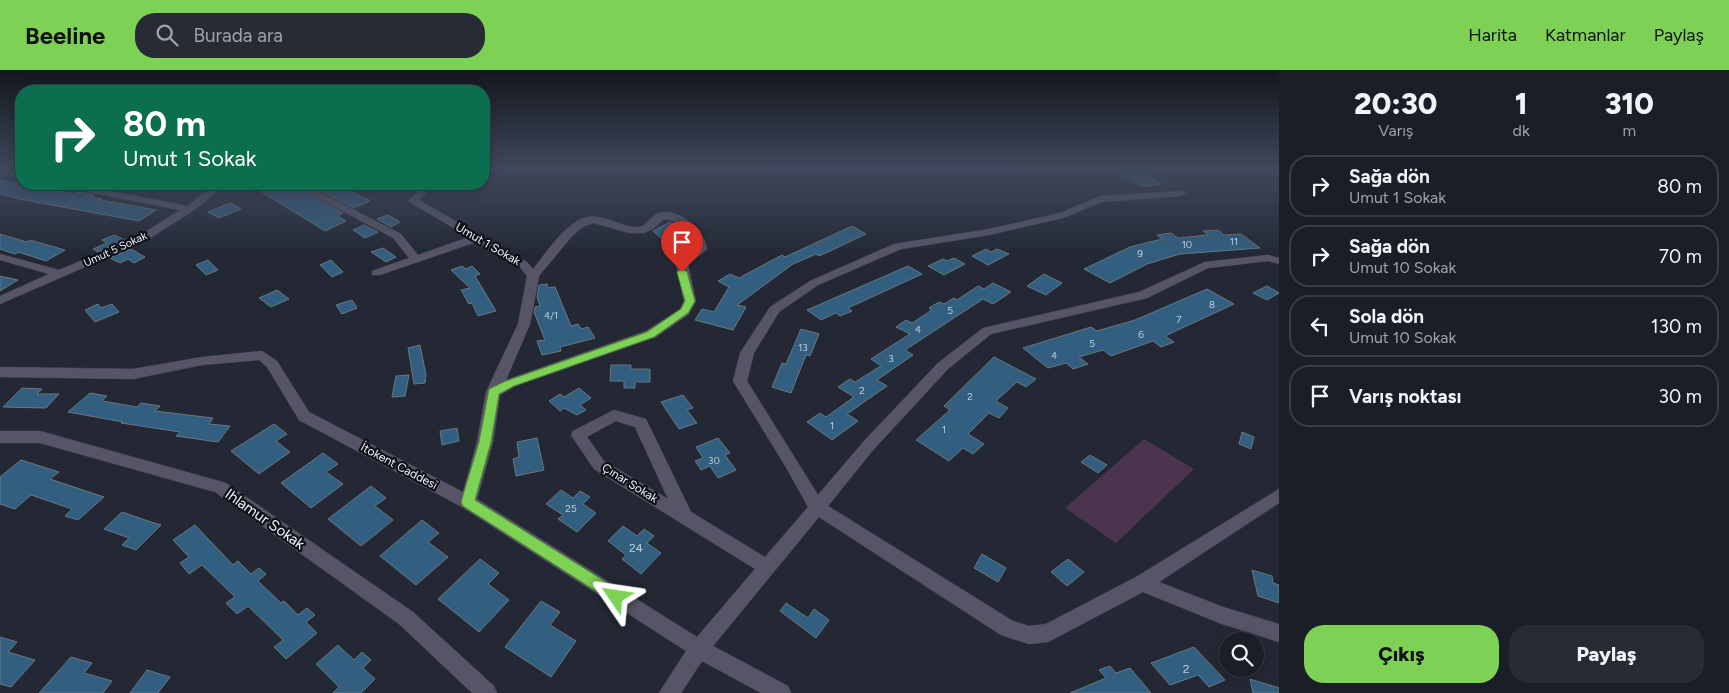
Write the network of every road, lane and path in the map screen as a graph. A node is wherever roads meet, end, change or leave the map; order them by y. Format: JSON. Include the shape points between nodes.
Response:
{"nodes":[{"id":1,"x":134,"y":198,"type":"edge"},
{"id":2,"x":203,"y":198,"type":"edge"},
{"id":3,"x":324,"y":198,"type":"edge"},
{"id":4,"x":416,"y":198,"type":"edge"},
{"id":5,"x":1100,"y":198,"type":"edge"},
{"id":6,"x":189,"y":209,"type":"junction"},
{"id":7,"x":477,"y":238,"type":"junction"},
{"id":8,"x":0,"y":257,"type":"edge"},
{"id":9,"x":416,"y":259,"type":"junction"},
{"id":10,"x":1279,"y":261,"type":"edge"},
{"id":11,"x":376,"y":273,"type":"dead end"},
{"id":12,"x":60,"y":274,"type":"junction"},
{"id":13,"x":533,"y":276,"type":"junction"},
{"id":14,"x":0,"y":300,"type":"edge"},
{"id":15,"x":0,"y":372,"type":"edge"},
{"id":16,"x":493,"y":392,"type":"junction"},
{"id":17,"x":0,"y":437,"type":"edge"},
{"id":18,"x":1279,"y":494,"type":"edge"},
{"id":19,"x":468,"y":502,"type":"junction"},
{"id":20,"x":816,"y":507,"type":"junction"},
{"id":21,"x":686,"y":516,"type":"junction"},
{"id":22,"x":766,"y":567,"type":"junction"},
{"id":23,"x":1142,"y":583,"type":"junction"},
{"id":24,"x":1279,"y":633,"type":"edge"},
{"id":25,"x":699,"y":650,"type":"junction"},
{"id":26,"x":487,"y":693,"type":"edge"},
{"id":27,"x":668,"y":693,"type":"edge"},
{"id":28,"x":781,"y":693,"type":"edge"}],
"edges":[{"from":1,"to":6,"type":"street"},
{"from":2,"to":6,"type":"street","name":"Umut 5 Sokak"},
{"from":3,"to":9,"type":"street","via":[[397,236]]},
{"from":4,"to":7,"type":"street","name":"Umut 1 Sokak","via":[[413,201]]},
{"from":5,"to":20,"type":"street","via":[[1063,215],[989,232],[898,246],[814,282],[774,310],[747,353],[740,381]]},
{"from":6,"to":12,"type":"street","name":"Umut 5 Sokak","via":[[142,238]]},
{"from":7,"to":9,"type":"street"},
{"from":7,"to":13,"type":"street","name":"Umut 1 Sokak","via":[[523,264]]},
{"from":8,"to":12,"type":"street"},
{"from":9,"to":11,"type":"street"},
{"from":10,"to":20,"type":"street","via":[[1268,258],[1205,265],[1143,295],[986,332],[943,366]]},
{"from":12,"to":14,"type":"street","name":"Umut 5 Sokak"},
{"from":13,"to":16,"type":"street","name":"Umut 1 Sokak","via":[[524,324]]},
{"from":13,"to":16,"type":"street","via":[[580,224],[594,220],[640,231],[668,215],[695,231],[702,243],[702,249],[682,264],[690,301],[685,311],[651,334],[510,383]]},
{"from":15,"to":19,"type":"street","name":"İtokent Caddesi","via":[[132,374],[202,361],[262,355],[272,364],[304,416]]},
{"from":16,"to":19,"type":"street","name":"Umut 1 Sokak","via":[[485,442]]},
{"from":17,"to":26,"type":"street","name":"Ihlamur Sokak","via":[[40,437],[220,487],[406,618]]},
{"from":18,"to":23,"type":"street"},
{"from":19,"to":25,"type":"street","name":"İtokent Caddesi"},
{"from":20,"to":22,"type":"street"},
{"from":20,"to":23,"type":"street","via":[[1008,629],[1029,635],[1048,633]]},
{"from":21,"to":21,"type":"street","name":"Çınar Sokak","via":[[642,424],[614,415],[578,435],[600,465]]},
{"from":21,"to":22,"type":"street","name":"Çınar Sokak"},
{"from":22,"to":25,"type":"street"},
{"from":23,"to":24,"type":"street","via":[[1222,615]]},
{"from":25,"to":27,"type":"street"},
{"from":25,"to":28,"type":"street","name":"İtokent Caddesi"}]}
